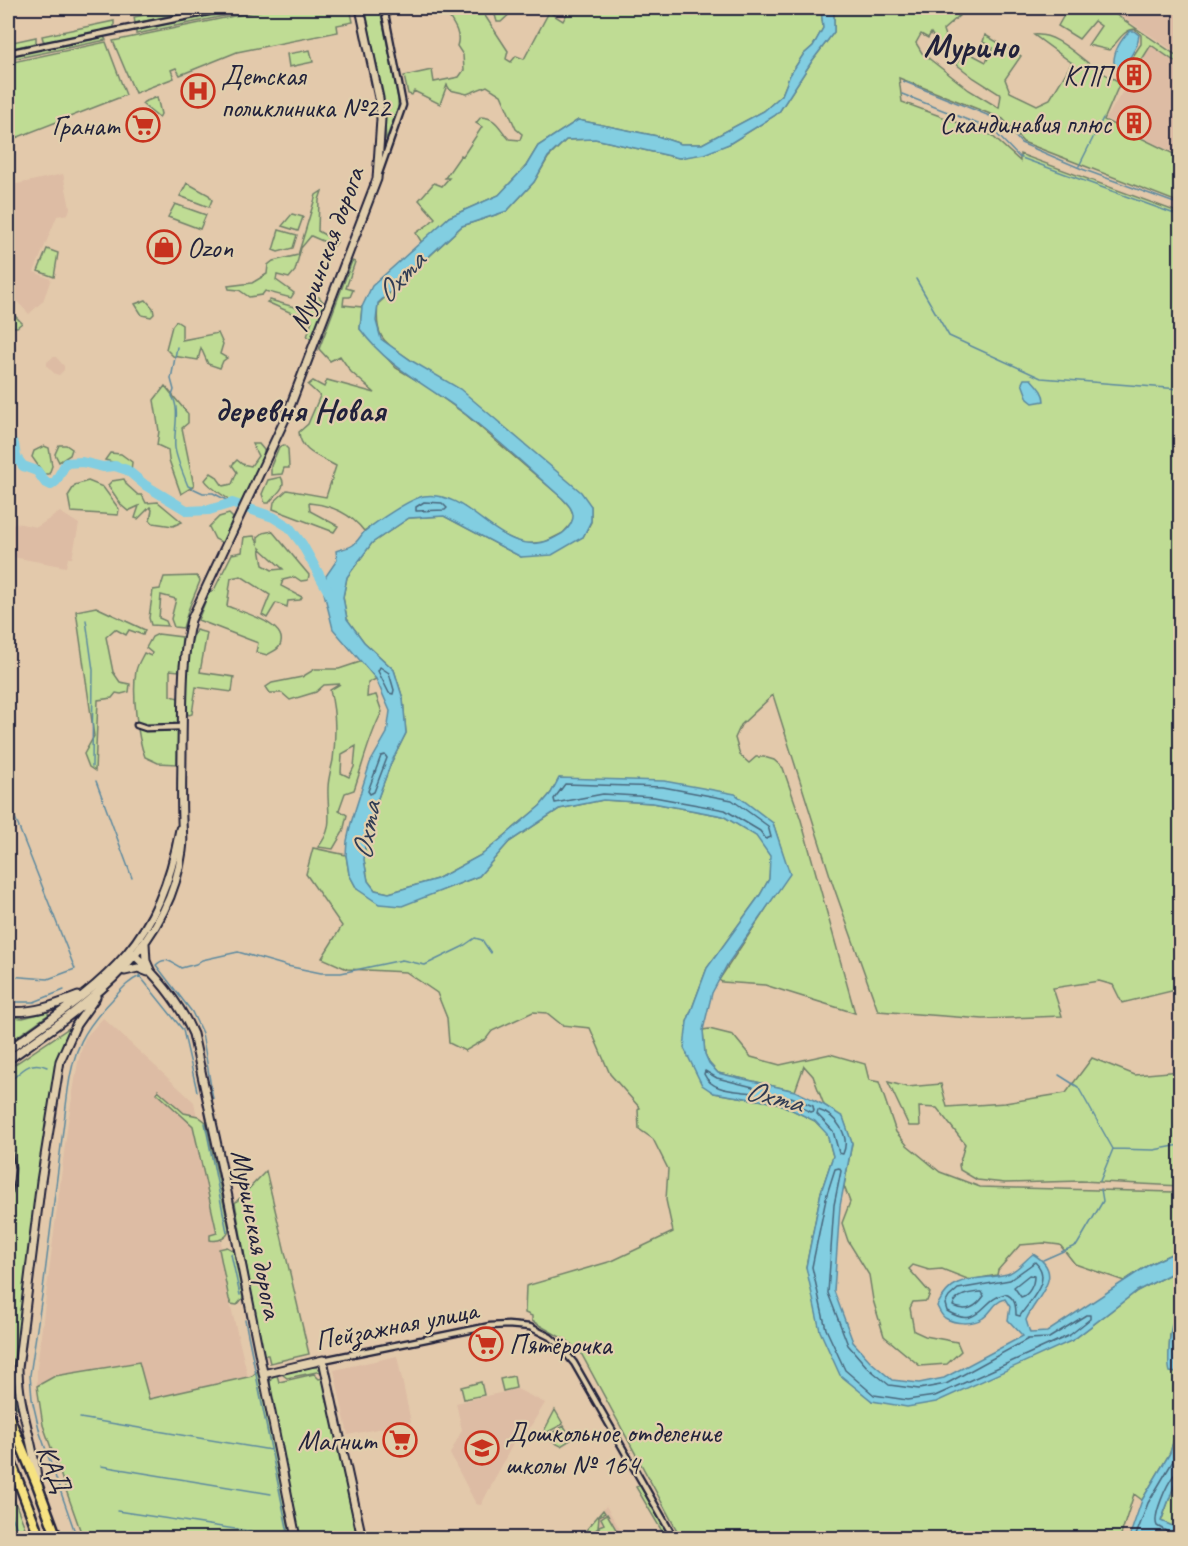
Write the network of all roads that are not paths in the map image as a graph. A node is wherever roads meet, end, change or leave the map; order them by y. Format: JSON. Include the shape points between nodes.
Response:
{"nodes":[{"id":1,"x":228,"y":8,"type":"edge"},
{"id":2,"x":360,"y":8,"type":"edge"},
{"id":3,"x":384,"y":8,"type":"edge"},
{"id":4,"x":8,"y":53,"type":"edge"},
{"id":5,"x":377,"y":179,"type":"junction"},
{"id":6,"x":137,"y":725,"type":"dead end"},
{"id":7,"x":182,"y":727,"type":"junction"},
{"id":8,"x":182,"y":821,"type":"junction"},
{"id":9,"x":145,"y":943,"type":"junction"},
{"id":10,"x":133,"y":954,"type":"junction"},
{"id":11,"x":120,"y":974,"type":"junction"},
{"id":12,"x":153,"y":975,"type":"junction"},
{"id":13,"x":99,"y":992,"type":"junction"},
{"id":14,"x":86,"y":994,"type":"junction"},
{"id":15,"x":8,"y":1011,"type":"edge"},
{"id":16,"x":8,"y":1050,"type":"edge"},
{"id":17,"x":8,"y":1060,"type":"edge"},
{"id":18,"x":8,"y":1154,"type":"edge"},
{"id":19,"x":8,"y":1192,"type":"edge"},
{"id":20,"x":323,"y":1360,"type":"junction"},
{"id":21,"x":263,"y":1374,"type":"junction"},
{"id":22,"x":8,"y":1414,"type":"edge"},
{"id":23,"x":8,"y":1454,"type":"edge"},
{"id":24,"x":8,"y":1464,"type":"edge"},
{"id":25,"x":37,"y":1484,"type":"junction"},
{"id":26,"x":21,"y":1486,"type":"junction"},
{"id":27,"x":40,"y":1539,"type":"edge"},
{"id":28,"x":57,"y":1539,"type":"edge"},
{"id":29,"x":296,"y":1539,"type":"edge"},
{"id":30,"x":362,"y":1539,"type":"edge"},
{"id":31,"x":674,"y":1539,"type":"edge"}],
"edges":[{"from":1,"to":4,"type":"street"},
{"from":2,"to":5,"type":"street","name":"Муринская дорога","via":[[379,98],[381,140]]},
{"from":3,"to":5,"type":"street","via":[[403,105]]},
{"from":5,"to":7,"type":"street","name":"Муринская дорога","via":[[289,408],[189,626]]},
{"from":6,"to":7,"type":"street"},
{"from":7,"to":8,"type":"street"},
{"from":8,"to":9,"type":"street","via":[[183,849],[176,880]]},
{"from":8,"to":10,"type":"street","via":[[160,901]]},
{"from":9,"to":10,"type":"street"},
{"from":9,"to":12,"type":"street","via":[[146,961]]},
{"from":10,"to":11,"type":"street"},
{"from":10,"to":12,"type":"street","name":"Муринская дорога"},
{"from":10,"to":14,"type":"street"},
{"from":11,"to":12,"type":"street","via":[[138,968]]},
{"from":11,"to":13,"type":"street"},
{"from":12,"to":21,"type":"street","name":"Муринская дорога","via":[[186,1018],[192,1034]]},
{"from":13,"to":17,"type":"street"},
{"from":13,"to":25,"type":"street","via":[[76,1025],[60,1060],[25,1312],[18,1388]]},
{"from":14,"to":15,"type":"street","via":[[29,1011]]},
{"from":14,"to":16,"type":"street"},
{"from":18,"to":19,"type":"street"},
{"from":20,"to":21,"type":"street","name":"Пейзажная улица"},
{"from":20,"to":30,"type":"street"},
{"from":20,"to":31,"type":"street","name":"Пейзажная улица","via":[[490,1326],[520,1325],[539,1331],[559,1345],[574,1363]]},
{"from":21,"to":29,"type":"street","name":"Муринская дорога"},
{"from":22,"to":25,"type":"highway","name":"КАД"},
{"from":23,"to":26,"type":"highway","name":"КАД"},
{"from":24,"to":26,"type":"street"},
{"from":25,"to":28,"type":"highway","name":"КАД"},
{"from":26,"to":27,"type":"highway","name":"КАД"}]}
